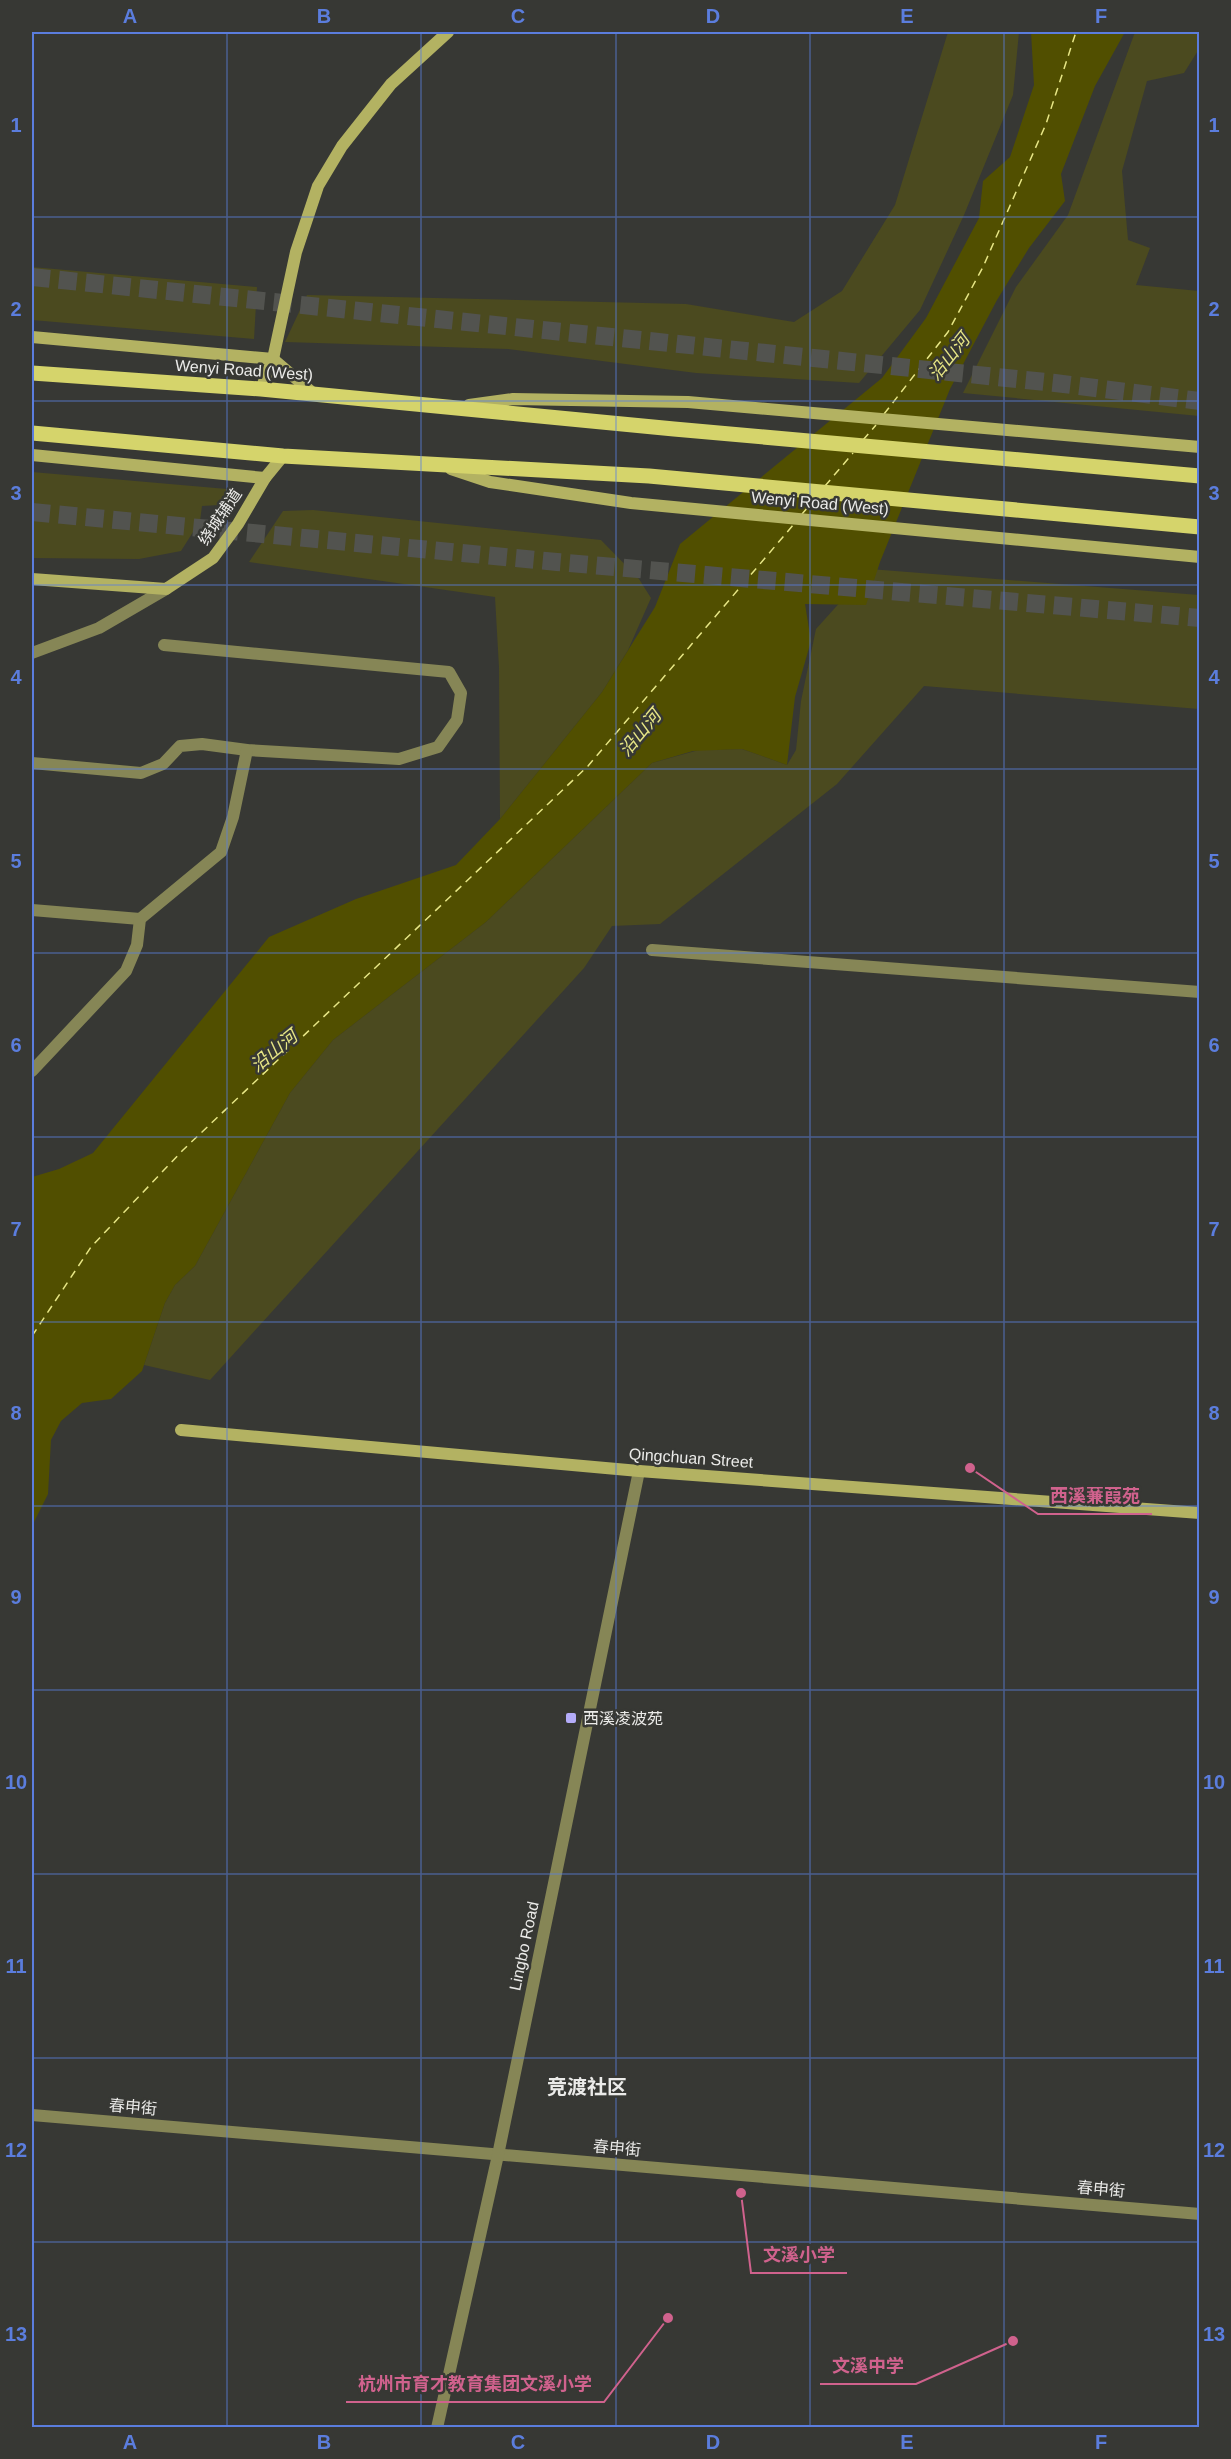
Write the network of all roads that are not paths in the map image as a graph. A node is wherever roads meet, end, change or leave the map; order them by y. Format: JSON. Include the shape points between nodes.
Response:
{"nodes":[{"id":1,"x":448,"y":32,"type":"edge"},
{"id":2,"x":32,"y":337,"type":"edge"},
{"id":3,"x":273,"y":359,"type":"junction"},
{"id":4,"x":32,"y":373,"type":"edge"},
{"id":5,"x":261,"y":389,"type":"junction"},
{"id":6,"x":314,"y":394,"type":"junction"},
{"id":7,"x":453,"y":407,"type":"junction"},
{"id":8,"x":32,"y":433,"type":"edge"},
{"id":9,"x":1200,"y":447,"type":"edge"},
{"id":10,"x":32,"y":454,"type":"edge"},
{"id":11,"x":283,"y":456,"type":"junction"},
{"id":12,"x":440,"y":465,"type":"junction"},
{"id":13,"x":1200,"y":476,"type":"edge"},
{"id":14,"x":265,"y":478,"type":"junction"},
{"id":15,"x":1200,"y":527,"type":"edge"},
{"id":16,"x":1200,"y":557,"type":"edge"},
{"id":17,"x":32,"y":579,"type":"edge"},
{"id":18,"x":166,"y":589,"type":"junction"},
{"id":19,"x":164,"y":645,"type":"dead end"},
{"id":20,"x":32,"y":653,"type":"edge"},
{"id":21,"x":247,"y":750,"type":"junction"},
{"id":22,"x":32,"y":763,"type":"edge"},
{"id":23,"x":32,"y":910,"type":"edge"},
{"id":24,"x":140,"y":919,"type":"junction"},
{"id":25,"x":652,"y":950,"type":"dead end"},
{"id":26,"x":1200,"y":992,"type":"edge"},
{"id":27,"x":32,"y":1071,"type":"edge"},
{"id":28,"x":181,"y":1430,"type":"dead end"},
{"id":29,"x":639,"y":1471,"type":"junction"},
{"id":30,"x":1200,"y":1513,"type":"edge"},
{"id":31,"x":32,"y":2115,"type":"edge"},
{"id":32,"x":498,"y":2155,"type":"junction"},
{"id":33,"x":1200,"y":2214,"type":"edge"},
{"id":34,"x":437,"y":2427,"type":"edge"}],
"edges":[{"from":1,"to":3,"type":"main road","via":[[391,84],[342,146],[318,186],[296,252]]},
{"from":2,"to":3,"type":"main road"},
{"from":3,"to":5,"type":"main road"},
{"from":3,"to":6,"type":"main road"},
{"from":4,"to":5,"type":"main road","name":"Wenyi Road (West)"},
{"from":5,"to":6,"type":"main road","name":"Wenyi Road (West)"},
{"from":6,"to":7,"type":"main road","name":"Wenyi Road (West)"},
{"from":7,"to":9,"type":"main road","name":"Wenyi Road (West)","via":[[513,399],[688,402]]},
{"from":7,"to":13,"type":"main road","name":"Wenyi Road (West)"},
{"from":8,"to":11,"type":"main road","name":"Wenyi Road (West)"},
{"from":10,"to":14,"type":"main road"},
{"from":11,"to":12,"type":"main road","name":"Wenyi Road (West)"},
{"from":11,"to":14,"type":"main road","name":"绕城辅道"},
{"from":12,"to":15,"type":"main road","name":"Wenyi Road (West)","via":[[648,476]]},
{"from":12,"to":16,"type":"main road","name":"Wenyi Road (West)","via":[[490,482],[632,503]]},
{"from":14,"to":18,"type":"main road","name":"绕城辅道","via":[[213,558]]},
{"from":17,"to":18,"type":"main road"},
{"from":18,"to":20,"type":"street","via":[[99,628]]},
{"from":19,"to":21,"type":"street","via":[[449,672],[461,693],[457,720],[438,747],[399,759]]},
{"from":21,"to":22,"type":"street","via":[[202,744],[180,746],[163,764],[141,773]]},
{"from":21,"to":24,"type":"street","via":[[221,852]]},
{"from":23,"to":24,"type":"street"},
{"from":24,"to":27,"type":"street","via":[[137,945],[126,971]]},
{"from":25,"to":26,"type":"street"},
{"from":28,"to":29,"type":"main road","name":"Qingchuan Street"},
{"from":29,"to":30,"type":"main road","name":"Qingchuan Street"},
{"from":29,"to":32,"type":"street","name":"Lingbo Road"},
{"from":31,"to":32,"type":"street","name":"春申街"},
{"from":32,"to":33,"type":"street","name":"春申街"},
{"from":32,"to":34,"type":"street","name":"Lingbo Road"}]}
